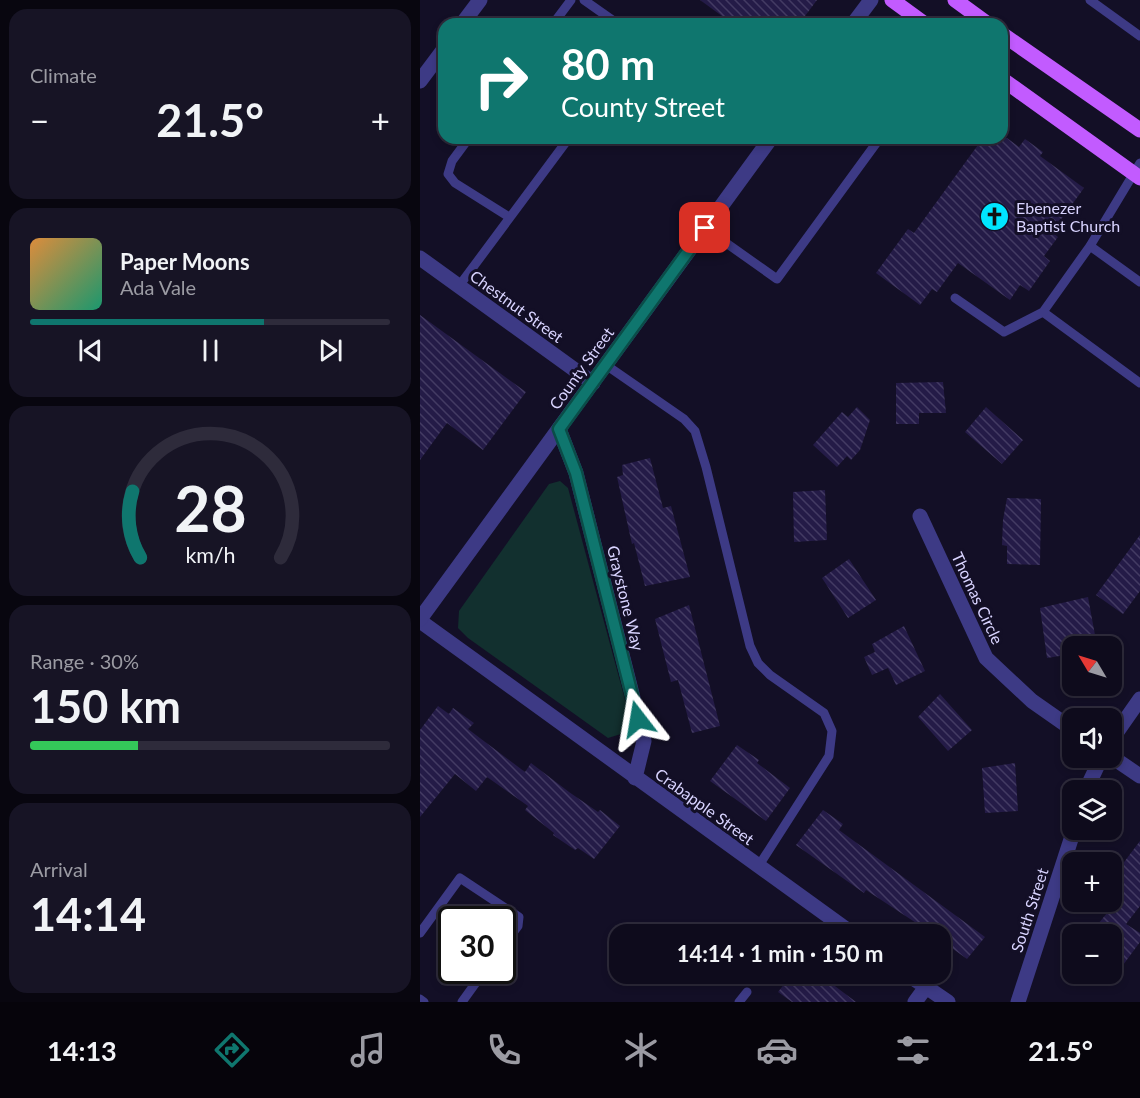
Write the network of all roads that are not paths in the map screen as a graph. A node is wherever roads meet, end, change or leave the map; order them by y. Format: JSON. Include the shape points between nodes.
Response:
{"nodes":[{"id":1,"x":480,"y":0,"type":"edge"},
{"id":2,"x":571,"y":0,"type":"edge"},
{"id":3,"x":584,"y":0,"type":"edge"},
{"id":4,"x":871,"y":0,"type":"edge"},
{"id":5,"x":892,"y":0,"type":"edge"},
{"id":6,"x":955,"y":0,"type":"edge"},
{"id":7,"x":1090,"y":0,"type":"edge"},
{"id":8,"x":466,"y":18,"type":"edge"},
{"id":9,"x":558,"y":18,"type":"edge"},
{"id":10,"x":610,"y":18,"type":"edge"},
{"id":11,"x":858,"y":18,"type":"edge"},
{"id":12,"x":917,"y":18,"type":"edge"},
{"id":13,"x":980,"y":18,"type":"edge"},
{"id":14,"x":1140,"y":36,"type":"edge"},
{"id":15,"x":1008,"y":38,"type":"edge"},
{"id":16,"x":438,"y":57,"type":"edge"},
{"id":17,"x":420,"y":81,"type":"edge"},
{"id":18,"x":1008,"y":83,"type":"edge"},
{"id":19,"x":1140,"y":130,"type":"edge"},
{"id":20,"x":465,"y":144,"type":"edge"},
{"id":21,"x":564,"y":144,"type":"edge"},
{"id":22,"x":767,"y":144,"type":"edge"},
{"id":23,"x":876,"y":144,"type":"edge"},
{"id":24,"x":1138,"y":171,"type":"edge"},
{"id":25,"x":509,"y":217,"type":"junction"},
{"id":26,"x":705,"y":228,"type":"junction"},
{"id":27,"x":1090,"y":246,"type":"junction"},
{"id":28,"x":420,"y":258,"type":"edge"},
{"id":29,"x":1140,"y":282,"type":"edge"},
{"id":30,"x":459,"y":286,"type":"junction"},
{"id":31,"x":955,"y":298,"type":"dead end"},
{"id":32,"x":1043,"y":312,"type":"junction"},
{"id":33,"x":606,"y":365,"type":"junction"},
{"id":34,"x":593,"y":383,"type":"junction"},
{"id":35,"x":1140,"y":383,"type":"edge"},
{"id":36,"x":559,"y":429,"type":"junction"},
{"id":37,"x":920,"y":516,"type":"dead end"},
{"id":38,"x":420,"y":620,"type":"edge"},
{"id":39,"x":1140,"y":699,"type":"edge"},
{"id":40,"x":1062,"y":722,"type":"edge"},
{"id":41,"x":1122,"y":725,"type":"edge"},
{"id":42,"x":1122,"y":764,"type":"edge"},
{"id":43,"x":1140,"y":776,"type":"edge"},
{"id":44,"x":635,"y":778,"type":"junction"},
{"id":45,"x":1071,"y":840,"type":"edge"},
{"id":46,"x":758,"y":867,"type":"junction"},
{"id":47,"x":440,"y":906,"type":"edge"},
{"id":48,"x":503,"y":906,"type":"edge"},
{"id":49,"x":438,"y":908,"type":"edge"},
{"id":50,"x":516,"y":915,"type":"edge"},
{"id":51,"x":839,"y":924,"type":"edge"},
{"id":52,"x":516,"y":929,"type":"edge"},
{"id":53,"x":420,"y":933,"type":"edge"},
{"id":54,"x":475,"y":984,"type":"edge"},
{"id":55,"x":922,"y":984,"type":"edge"},
{"id":56,"x":926,"y":987,"type":"junction"},
{"id":57,"x":747,"y":992,"type":"dead end"},
{"id":58,"x":420,"y":999,"type":"edge"},
{"id":59,"x":424,"y":1002,"type":"edge"},
{"id":60,"x":462,"y":1002,"type":"edge"},
{"id":61,"x":739,"y":1002,"type":"edge"},
{"id":62,"x":915,"y":1002,"type":"edge"},
{"id":63,"x":948,"y":1002,"type":"edge"},
{"id":64,"x":1018,"y":1002,"type":"edge"}],
"edges":[{"from":1,"to":8,"type":"street"},
{"from":2,"to":9,"type":"lane"},
{"from":3,"to":10,"type":"lane"},
{"from":4,"to":11,"type":"street"},
{"from":5,"to":12,"type":"main road"},
{"from":6,"to":13,"type":"main road"},
{"from":7,"to":14,"type":"lane"},
{"from":15,"to":19,"type":"main road"},
{"from":16,"to":17,"type":"street"},
{"from":18,"to":24,"type":"main road"},
{"from":20,"to":25,"type":"lane","via":[[448,174],[455,183]]},
{"from":21,"to":25,"type":"lane"},
{"from":22,"to":26,"type":"street","name":"County Street"},
{"from":23,"to":26,"type":"lane","via":[[777,279]]},
{"from":24,"to":27,"type":"lane"},
{"from":25,"to":30,"type":"lane"},
{"from":26,"to":33,"type":"street","name":"County Street"},
{"from":27,"to":29,"type":"lane"},
{"from":27,"to":32,"type":"lane"},
{"from":28,"to":30,"type":"street","name":"Chestnut Street"},
{"from":30,"to":34,"type":"street","name":"Chestnut Street"},
{"from":31,"to":32,"type":"lane","via":[[1004,332]]},
{"from":32,"to":35,"type":"lane"},
{"from":33,"to":34,"type":"street","name":"County Street"},
{"from":33,"to":46,"type":"lane","via":[[684,419],[695,431],[750,646],[758,663],[770,675],[824,713],[832,731],[829,756]]},
{"from":34,"to":36,"type":"street","name":"County Street"},
{"from":36,"to":38,"type":"street","name":"County Street"},
{"from":36,"to":44,"type":"street","name":"Graystone Way","via":[[576,473],[644,741]]},
{"from":37,"to":40,"type":"street","name":"Thomas Circle","via":[[986,658],[1032,701]]},
{"from":38,"to":44,"type":"street","name":"Crabapple Street"},
{"from":39,"to":41,"type":"street"},
{"from":42,"to":43,"type":"street"},
{"from":44,"to":46,"type":"street","name":"Crabapple Street"},
{"from":45,"to":64,"type":"street","name":"South Street"},
{"from":46,"to":51,"type":"street","name":"Crabapple Street"},
{"from":47,"to":48,"type":"lane","via":[[460,878]]},
{"from":49,"to":53,"type":"lane"},
{"from":50,"to":52,"type":"lane"},
{"from":54,"to":60,"type":"lane"},
{"from":55,"to":56,"type":"street"},
{"from":56,"to":62,"type":"street"},
{"from":56,"to":63,"type":"street"},
{"from":57,"to":61,"type":"lane"},
{"from":58,"to":59,"type":"lane"}]}
